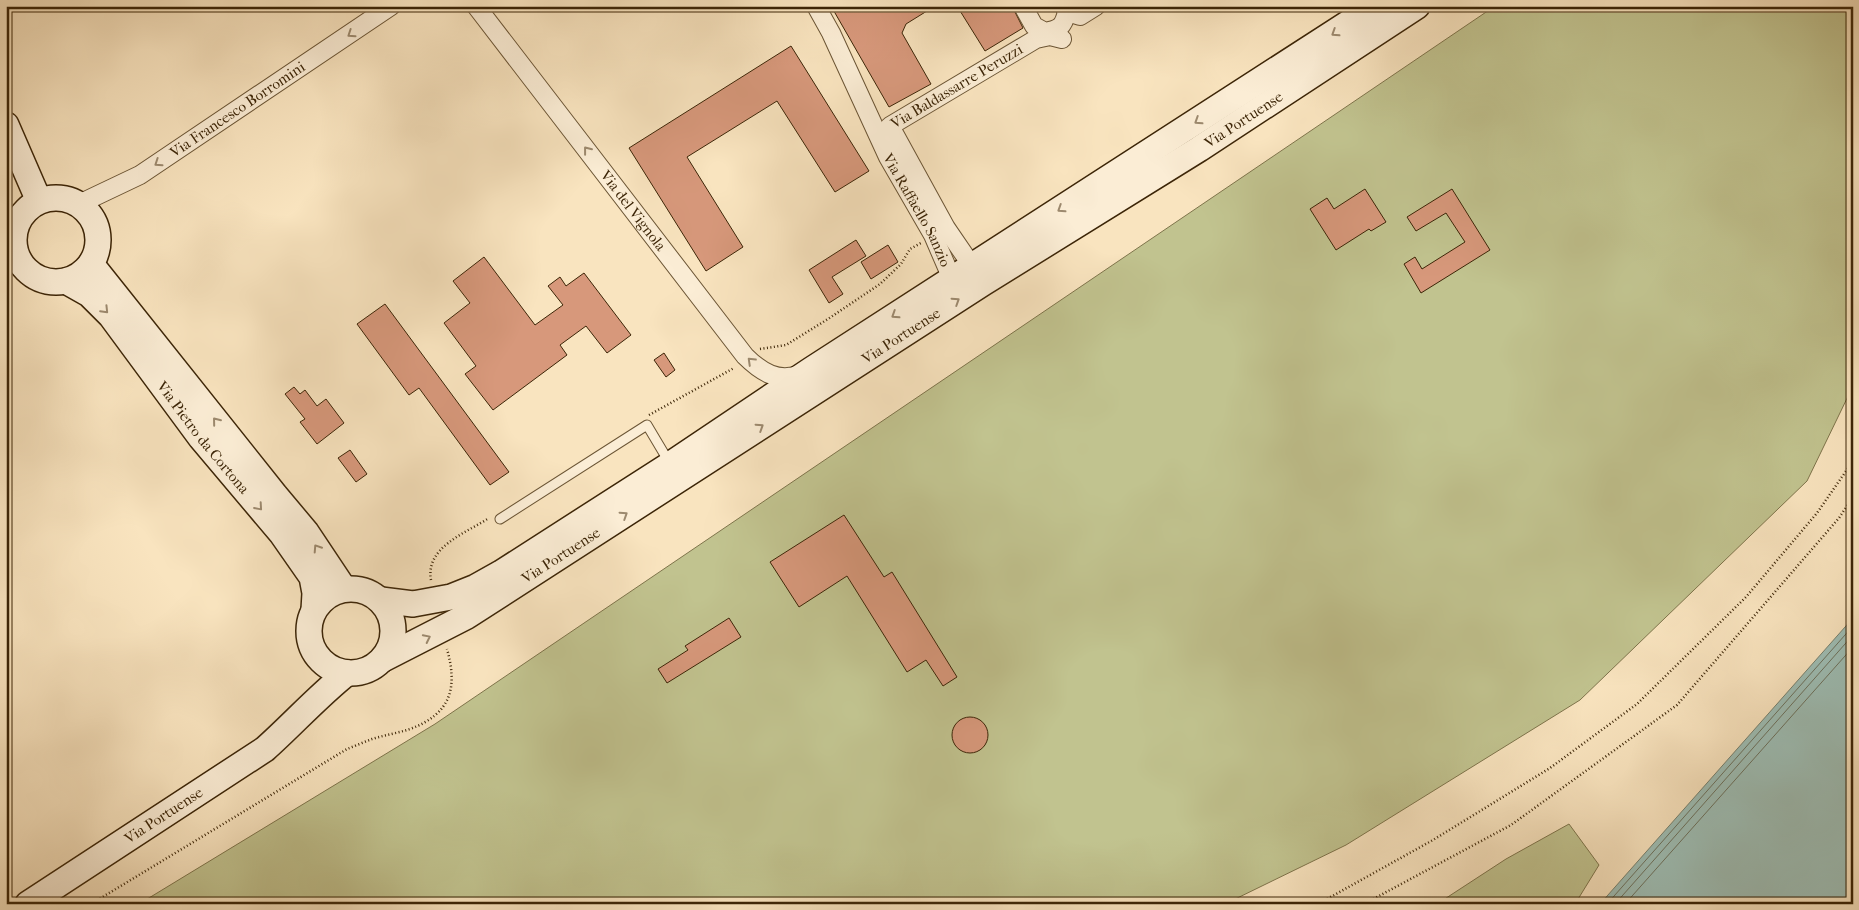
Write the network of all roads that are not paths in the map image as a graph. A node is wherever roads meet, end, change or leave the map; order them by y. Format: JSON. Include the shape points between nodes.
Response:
{"nodes":[{"id":1,"x":391,"y":6,"type":"edge"},
{"id":2,"x":476,"y":6,"type":"edge"},
{"id":3,"x":816,"y":6,"type":"edge"},
{"id":4,"x":1023,"y":6,"type":"edge"},
{"id":5,"x":1096,"y":6,"type":"edge"},
{"id":6,"x":1376,"y":6,"type":"edge"},
{"id":7,"x":1417,"y":6,"type":"edge"},
{"id":8,"x":1066,"y":9,"type":"edge"},
{"id":9,"x":1062,"y":39,"type":"dead end"},
{"id":10,"x":6,"y":125,"type":"edge"},
{"id":11,"x":39,"y":201,"type":"junction"},
{"id":12,"x":79,"y":204,"type":"junction"},
{"id":13,"x":10,"y":229,"type":"edge"},
{"id":14,"x":91,"y":264,"type":"junction"},
{"id":15,"x":962,"y":272,"type":"junction"},
{"id":16,"x":66,"y":281,"type":"junction"},
{"id":17,"x":811,"y":370,"type":"junction"},
{"id":18,"x":671,"y":464,"type":"junction"},
{"id":19,"x":500,"y":519,"type":"dead end"},
{"id":20,"x":344,"y":589,"type":"junction"},
{"id":21,"x":381,"y":600,"type":"junction"},
{"id":22,"x":314,"y":610,"type":"junction"},
{"id":23,"x":314,"y":651,"type":"junction"},
{"id":24,"x":383,"y":659,"type":"junction"},
{"id":25,"x":348,"y":673,"type":"junction"},
{"id":26,"x":296,"y":721,"type":"junction"},
{"id":27,"x":28,"y":904,"type":"edge"}],
"edges":[{"from":1,"to":12,"type":"street","name":"Via Francesco Borromini","one_way":true,"via":[[140,175]]},
{"from":17,"to":2,"type":"street","name":"Via del Vignola","one_way":true,"via":[[793,377],[774,376],[763,372],[745,356]]},
{"from":3,"to":15,"type":"street","name":"Via Raffaello Sanzio","via":[[888,157],[933,235]]},
{"from":4,"to":8,"type":"street","via":[[1034,26],[1045,32],[1058,29],[1065,22]]},
{"from":5,"to":8,"type":"street","via":[[1080,16]]},
{"from":6,"to":15,"type":"street","name":"Via Portuense","one_way":true},
{"from":24,"to":7,"type":"street","name":"Via Portuense","one_way":true,"via":[[468,616]]},
{"from":9,"to":15,"type":"street","name":"Via Baldassarre Peruzzi","via":[[1050,36],[1036,39],[890,126],[946,228]]},
{"from":10,"to":11,"type":"street"},
{"from":11,"to":12,"type":"street","via":[[59,198]]},
{"from":11,"to":13,"type":"street","via":[[28,208]]},
{"from":12,"to":14,"type":"street","via":[[96,226],[97,252]]},
{"from":13,"to":16,"type":"street","via":[[17,258],[26,270],[37,278]]},
{"from":14,"to":16,"type":"street","via":[[84,272]]},
{"from":20,"to":14,"type":"street","name":"Via Pietro da Cortona","one_way":true,"via":[[306,532]]},
{"from":15,"to":17,"type":"street","name":"Via Portuense","one_way":true},
{"from":16,"to":22,"type":"street","name":"Via Pietro da Cortona","one_way":true,"via":[[89,294],[111,316],[201,438],[282,534],[312,577]]},
{"from":17,"to":18,"type":"street","name":"Via Portuense"},
{"from":18,"to":19,"type":"lane","via":[[647,425]]},
{"from":18,"to":21,"type":"street","name":"Via Portuense","via":[[476,587],[413,604]]},
{"from":20,"to":21,"type":"street","via":[[365,590]]},
{"from":20,"to":22,"type":"street","via":[[326,596]]},
{"from":21,"to":24,"type":"street","via":[[392,617],[394,630],[391,646]]},
{"from":22,"to":23,"type":"street","via":[[309,627]]},
{"from":23,"to":25,"type":"street","via":[[329,667]]},
{"from":23,"to":26,"type":"street","name":"Via Portuense","via":[[314,679]]},
{"from":24,"to":25,"type":"street","via":[[363,672]]},
{"from":25,"to":26,"type":"street","name":"Via Portuense","via":[[323,692]]},
{"from":26,"to":27,"type":"street","name":"Via Portuense","via":[[265,749]]}]}
